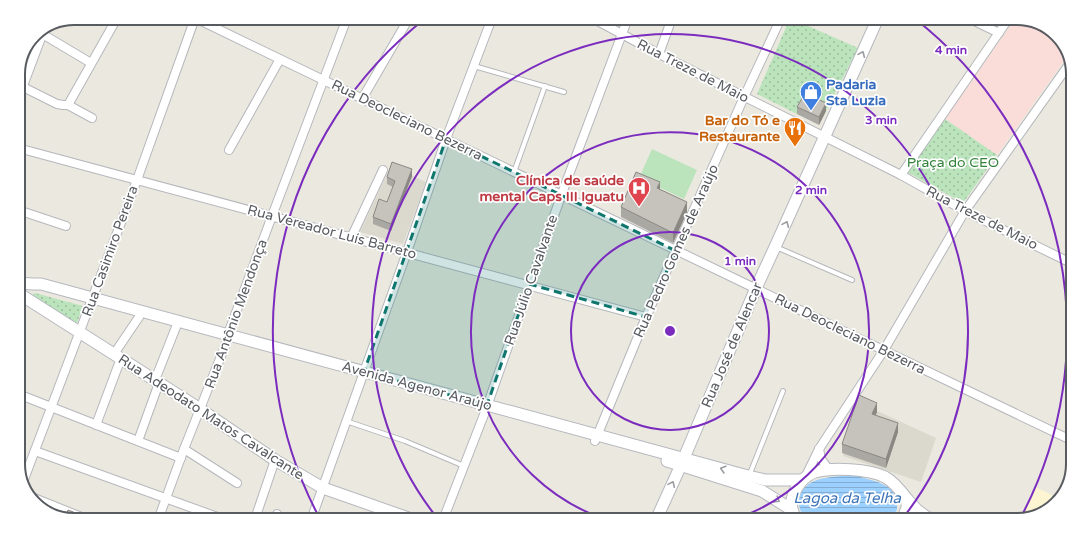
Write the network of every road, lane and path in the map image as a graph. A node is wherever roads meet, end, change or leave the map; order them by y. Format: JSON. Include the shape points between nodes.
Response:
{"nodes":[{"id":1,"x":112,"y":25,"type":"edge"},
{"id":2,"x":192,"y":25,"type":"edge"},
{"id":3,"x":210,"y":25,"type":"edge"},
{"id":4,"x":345,"y":25,"type":"edge"},
{"id":5,"x":405,"y":25,"type":"edge"},
{"id":6,"x":489,"y":25,"type":"edge"},
{"id":7,"x":605,"y":25,"type":"edge"},
{"id":8,"x":625,"y":25,"type":"edge"},
{"id":9,"x":669,"y":25,"type":"edge"},
{"id":10,"x":778,"y":25,"type":"edge"},
{"id":11,"x":875,"y":25,"type":"edge"},
{"id":12,"x":982,"y":25,"type":"edge"},
{"id":13,"x":1004,"y":25,"type":"edge"},
{"id":14,"x":999,"y":33,"type":"junction"},
{"id":15,"x":45,"y":34,"type":"edge"},
{"id":16,"x":622,"y":34,"type":"junction"},
{"id":17,"x":40,"y":38,"type":"edge"},
{"id":18,"x":659,"y":54,"type":"junction"},
{"id":19,"x":280,"y":59,"type":"junction"},
{"id":20,"x":91,"y":63,"type":"junction"},
{"id":21,"x":474,"y":66,"type":"junction"},
{"id":22,"x":1066,"y":69,"type":"edge"},
{"id":23,"x":324,"y":80,"type":"junction"},
{"id":24,"x":25,"y":81,"type":"edge"},
{"id":25,"x":545,"y":86,"type":"junction"},
{"id":26,"x":25,"y":88,"type":"edge"},
{"id":27,"x":564,"y":92,"type":"dead end"},
{"id":28,"x":744,"y":97,"type":"junction"},
{"id":29,"x":362,"y":99,"type":"junction"},
{"id":30,"x":68,"y":105,"type":"junction"},
{"id":31,"x":92,"y":118,"type":"dead end"},
{"id":32,"x":825,"y":138,"type":"junction"},
{"id":33,"x":446,"y":139,"type":"junction"},
{"id":34,"x":25,"y":150,"type":"edge"},
{"id":35,"x":229,"y":150,"type":"dead end"},
{"id":36,"x":383,"y":170,"type":"dead end"},
{"id":37,"x":514,"y":172,"type":"junction"},
{"id":38,"x":901,"y":175,"type":"junction"},
{"id":39,"x":137,"y":180,"type":"junction"},
{"id":40,"x":561,"y":196,"type":"junction"},
{"id":41,"x":25,"y":212,"type":"edge"},
{"id":42,"x":965,"y":212,"type":"junction"},
{"id":43,"x":272,"y":216,"type":"junction"},
{"id":44,"x":66,"y":226,"type":"dead end"},
{"id":45,"x":352,"y":236,"type":"junction"},
{"id":46,"x":775,"y":247,"type":"junction"},
{"id":47,"x":676,"y":251,"type":"junction"},
{"id":48,"x":407,"y":252,"type":"junction"},
{"id":49,"x":1066,"y":261,"type":"edge"},
{"id":50,"x":852,"y":280,"type":"dead end"},
{"id":51,"x":25,"y":283,"type":"edge"},
{"id":52,"x":529,"y":284,"type":"junction"},
{"id":53,"x":756,"y":288,"type":"junction"},
{"id":54,"x":25,"y":297,"type":"edge"},
{"id":55,"x":91,"y":302,"type":"junction"},
{"id":56,"x":139,"y":317,"type":"junction"},
{"id":57,"x":646,"y":317,"type":"junction"},
{"id":58,"x":176,"y":327,"type":"junction"},
{"id":59,"x":80,"y":332,"type":"junction"},
{"id":60,"x":228,"y":338,"type":"junction"},
{"id":61,"x":884,"y":350,"type":"junction"},
{"id":62,"x":117,"y":356,"type":"junction"},
{"id":63,"x":363,"y":374,"type":"junction"},
{"id":64,"x":157,"y":382,"type":"junction"},
{"id":65,"x":783,"y":391,"type":"dead end"},
{"id":66,"x":25,"y":397,"type":"edge"},
{"id":67,"x":51,"y":407,"type":"junction"},
{"id":68,"x":486,"y":408,"type":"junction"},
{"id":69,"x":200,"y":410,"type":"junction"},
{"id":70,"x":346,"y":421,"type":"junction"},
{"id":71,"x":96,"y":425,"type":"junction"},
{"id":72,"x":596,"y":438,"type":"junction"},
{"id":73,"x":1066,"y":438,"type":"edge"},
{"id":74,"x":138,"y":441,"type":"junction"},
{"id":75,"x":184,"y":449,"type":"junction"},
{"id":76,"x":819,"y":449,"type":"junction"},
{"id":77,"x":35,"y":451,"type":"junction"},
{"id":78,"x":182,"y":458,"type":"junction"},
{"id":79,"x":275,"y":460,"type":"junction"},
{"id":80,"x":682,"y":461,"type":"junction"},
{"id":81,"x":464,"y":466,"type":"junction"},
{"id":82,"x":829,"y":470,"type":"junction"},
{"id":83,"x":26,"y":474,"type":"edge"},
{"id":84,"x":748,"y":476,"type":"junction"},
{"id":85,"x":804,"y":479,"type":"junction"},
{"id":86,"x":237,"y":483,"type":"dead end"},
{"id":87,"x":323,"y":488,"type":"junction"},
{"id":88,"x":167,"y":498,"type":"junction"},
{"id":89,"x":907,"y":499,"type":"junction"},
{"id":90,"x":42,"y":501,"type":"edge"},
{"id":91,"x":72,"y":513,"type":"edge"},
{"id":92,"x":161,"y":513,"type":"edge"},
{"id":93,"x":209,"y":513,"type":"edge"},
{"id":94,"x":257,"y":513,"type":"dead end"},
{"id":95,"x":313,"y":513,"type":"edge"},
{"id":96,"x":394,"y":513,"type":"edge"},
{"id":97,"x":446,"y":513,"type":"edge"},
{"id":98,"x":659,"y":513,"type":"edge"},
{"id":99,"x":789,"y":513,"type":"edge"},
{"id":100,"x":793,"y":513,"type":"edge"},
{"id":101,"x":904,"y":513,"type":"edge"},
{"id":102,"x":921,"y":513,"type":"edge"}],
"edges":[{"from":1,"to":20,"type":"street"},
{"from":2,"to":39,"type":"street","name":"Rua Casimiro Pereira"},
{"from":3,"to":19,"type":"street","name":"Rua Deocleciano Bezerra"},
{"from":4,"to":23,"type":"street","name":"Rua Antônio Mendonça"},
{"from":5,"to":29,"type":"street"},
{"from":6,"to":21,"type":"street"},
{"from":7,"to":16,"type":"street","name":"Rua Treze de Maio"},
{"from":8,"to":16,"type":"street","name":"Rua Júlio Cavalvante"},
{"from":9,"to":18,"type":"street"},
{"from":10,"to":28,"type":"street","name":"Rua Pedro Gomes de Araújo"},
{"from":32,"to":11,"type":"street","name":"Rua José de Alencar","one_way":true},
{"from":12,"to":14,"type":"street"},
{"from":13,"to":14,"type":"street"},
{"from":14,"to":38,"type":"street"},
{"from":15,"to":20,"type":"street"},
{"from":16,"to":18,"type":"street","name":"Rua Treze de Maio"},
{"from":16,"to":40,"type":"street","name":"Rua Júlio Cavalvante"},
{"from":17,"to":24,"type":"street"},
{"from":18,"to":28,"type":"street","name":"Rua Treze de Maio"},
{"from":19,"to":23,"type":"street","name":"Rua Deocleciano Bezerra"},
{"from":19,"to":35,"type":"street"},
{"from":20,"to":30,"type":"street"},
{"from":21,"to":25,"type":"lane"},
{"from":21,"to":33,"type":"street"},
{"from":22,"to":42,"type":"street"},
{"from":23,"to":29,"type":"street","name":"Rua Deocleciano Bezerra"},
{"from":23,"to":43,"type":"street","name":"Rua Antônio Mendonça"},
{"from":25,"to":27,"type":"lane"},
{"from":25,"to":37,"type":"lane"},
{"from":26,"to":30,"type":"street","via":[[57,104]]},
{"from":28,"to":32,"type":"street","name":"Rua Treze de Maio"},
{"from":28,"to":47,"type":"street","name":"Rua Pedro Gomes de Araújo"},
{"from":29,"to":33,"type":"street","name":"Rua Deocleciano Bezerra"},
{"from":30,"to":31,"type":"street"},
{"from":32,"to":38,"type":"street","name":"Rua Treze de Maio"},
{"from":46,"to":32,"type":"street","name":"Rua José de Alencar","one_way":true},
{"from":33,"to":37,"type":"street","name":"Rua Deocleciano Bezerra"},
{"from":33,"to":48,"type":"street"},
{"from":34,"to":39,"type":"street","name":"Rua Vereador Luís Barreto"},
{"from":36,"to":45,"type":"street"},
{"from":37,"to":40,"type":"street","name":"Rua Deocleciano Bezerra"},
{"from":38,"to":42,"type":"street","name":"Rua Treze de Maio"},
{"from":39,"to":43,"type":"street","name":"Rua Vereador Luís Barreto"},
{"from":39,"to":55,"type":"street","name":"Rua Casimiro Pereira"},
{"from":40,"to":47,"type":"street","name":"Rua Deocleciano Bezerra"},
{"from":40,"to":52,"type":"street","name":"Rua Júlio Cavalvante"},
{"from":41,"to":44,"type":"street"},
{"from":42,"to":49,"type":"street","name":"Rua Treze de Maio"},
{"from":42,"to":61,"type":"street"},
{"from":43,"to":45,"type":"street","name":"Rua Vereador Luís Barreto"},
{"from":43,"to":60,"type":"street","name":"Rua Antônio Mendonça"},
{"from":45,"to":48,"type":"street","name":"Rua Vereador Luís Barreto"},
{"from":46,"to":50,"type":"lane"},
{"from":46,"to":53,"type":"street","name":"Rua José de Alencar"},
{"from":47,"to":53,"type":"street","name":"Rua Deocleciano Bezerra"},
{"from":47,"to":57,"type":"street","name":"Rua Pedro Gomes de Araújo"},
{"from":48,"to":52,"type":"street","name":"Rua Vereador Luís Barreto"},
{"from":48,"to":63,"type":"street"},
{"from":51,"to":55,"type":"street","name":"Avenida Agenor Araújo"},
{"from":52,"to":57,"type":"street","name":"Rua Vereador Luís Barreto"},
{"from":52,"to":68,"type":"street","name":"Rua Júlio Cavalvante"},
{"from":53,"to":61,"type":"street","name":"Rua Deocleciano Bezerra"},
{"from":53,"to":80,"type":"street","name":"Rua José de Alencar"},
{"from":54,"to":59,"type":"street","name":"Rua Adeodato Matos Cavalcante"},
{"from":55,"to":56,"type":"street","name":"Avenida Agenor Araújo"},
{"from":55,"to":59,"type":"street","name":"Rua Casimiro Pereira"},
{"from":55,"to":60,"type":"street","name":"Avenida Agenor Araújo"},
{"from":56,"to":58,"type":"street","name":"Avenida Agenor Araújo"},
{"from":56,"to":62,"type":"street"},
{"from":57,"to":72,"type":"street","name":"Rua Pedro Gomes de Araújo"},
{"from":58,"to":60,"type":"street","name":"Avenida Agenor Araújo"},
{"from":58,"to":64,"type":"street"},
{"from":59,"to":62,"type":"street","name":"Rua Adeodato Matos Cavalcante"},
{"from":59,"to":67,"type":"street","name":"Rua Casimiro Pereira"},
{"from":60,"to":63,"type":"street","name":"Avenida Agenor Araújo"},
{"from":60,"to":69,"type":"street","name":"Rua Antônio Mendonça"},
{"from":61,"to":73,"type":"street","name":"Rua Deocleciano Bezerra"},
{"from":61,"to":76,"type":"street"},
{"from":62,"to":64,"type":"street","name":"Rua Adeodato Matos Cavalcante"},
{"from":62,"to":71,"type":"street"},
{"from":63,"to":68,"type":"street","name":"Avenida Agenor Araújo"},
{"from":63,"to":70,"type":"street"},
{"from":64,"to":69,"type":"street","name":"Rua Adeodato Matos Cavalcante"},
{"from":64,"to":74,"type":"street"},
{"from":65,"to":84,"type":"lane"},
{"from":66,"to":67,"type":"street"},
{"from":67,"to":71,"type":"street"},
{"from":67,"to":77,"type":"street","name":"Rua Casimiro Pereira"},
{"from":68,"to":72,"type":"street","name":"Avenida Agenor Araújo"},
{"from":68,"to":81,"type":"street","name":"Rua Júlio Cavalvante"},
{"from":69,"to":75,"type":"street","name":"Rua Antônio Mendonça"},
{"from":69,"to":79,"type":"street","name":"Rua Adeodato Matos Cavalcante"},
{"from":70,"to":81,"type":"lane","via":[[405,441]]},
{"from":70,"to":87,"type":"street"},
{"from":71,"to":74,"type":"street"},
{"from":72,"to":80,"type":"street","name":"Avenida Agenor Araújo"},
{"from":74,"to":78,"type":"street"},
{"from":75,"to":78,"type":"street","name":"Rua Antônio Mendonça"},
{"from":75,"to":86,"type":"street"},
{"from":76,"to":82,"type":"street","via":[[821,459]]},
{"from":76,"to":85,"type":"street"},
{"from":77,"to":83,"type":"street","name":"Rua Casimiro Pereira"},
{"from":77,"to":88,"type":"street"},
{"from":78,"to":88,"type":"street","name":"Rua Antônio Mendonça"},
{"from":79,"to":87,"type":"street","name":"Rua Adeodato Matos Cavalcante"},
{"from":79,"to":94,"type":"street"},
{"from":84,"to":80,"type":"street","name":"Avenida Agenor Araújo","one_way":true},
{"from":98,"to":80,"type":"street","name":"Rua José de Alencar","one_way":true},
{"from":80,"to":99,"type":"street","name":"Avenida Agenor Araújo","one_way":true,"via":[[762,491]]},
{"from":81,"to":97,"type":"street","name":"Rua Júlio Cavalvante"},
{"from":82,"to":85,"type":"street","name":"Avenida Agenor Araújo","via":[[814,472]]},
{"from":82,"to":89,"type":"street","name":"Avenida Agenor Araújo","via":[[859,470],[885,477]]},
{"from":84,"to":85,"type":"street","name":"Avenida Agenor Araújo","via":[[765,480]]},
{"from":85,"to":100,"type":"street","name":"Avenida Agenor Araújo","via":[[794,493]]},
{"from":87,"to":95,"type":"street"},
{"from":87,"to":96,"type":"street","name":"Rua Adeodato Matos Cavalcante"},
{"from":88,"to":92,"type":"street","name":"Rua Antônio Mendonça"},
{"from":88,"to":93,"type":"street"},
{"from":89,"to":101,"type":"street"},
{"from":89,"to":102,"type":"street","name":"Avenida Agenor Araújo"},
{"from":90,"to":91,"type":"street"}]}
